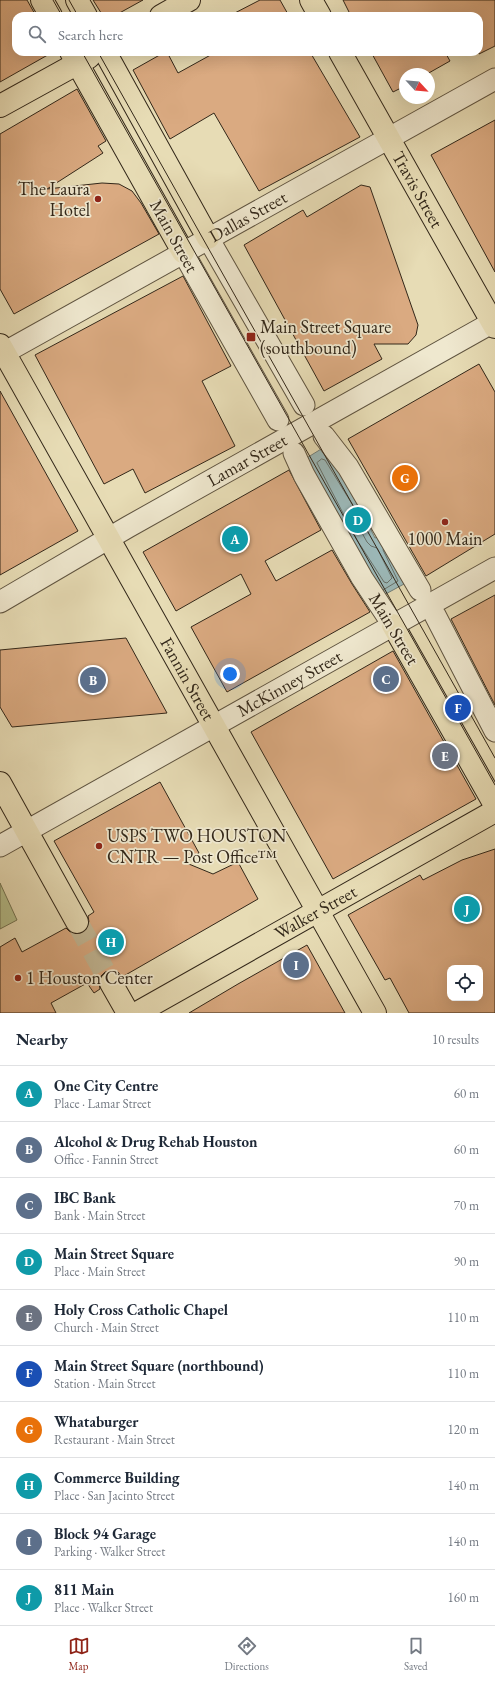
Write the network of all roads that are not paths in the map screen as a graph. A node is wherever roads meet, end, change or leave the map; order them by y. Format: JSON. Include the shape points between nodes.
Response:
{"nodes":[{"id":1,"x":42,"y":0,"type":"edge"},
{"id":2,"x":77,"y":0,"type":"edge"},
{"id":3,"x":189,"y":0,"type":"edge"},
{"id":4,"x":311,"y":0,"type":"edge"},
{"id":5,"x":49,"y":12,"type":"edge"},
{"id":6,"x":84,"y":12,"type":"edge"},
{"id":7,"x":168,"y":12,"type":"edge"},
{"id":8,"x":318,"y":12,"type":"edge"},
{"id":9,"x":108,"y":56,"type":"edge"},
{"id":10,"x":342,"y":56,"type":"edge"},
{"id":11,"x":74,"y":58,"type":"edge"},
{"id":12,"x":495,"y":79,"type":"edge"},
{"id":13,"x":0,"y":106,"type":"edge"},
{"id":14,"x":388,"y":137,"type":"junction"},
{"id":15,"x":208,"y":238,"type":"junction"},
{"id":16,"x":183,"y":252,"type":"junction"},
{"id":17,"x":494,"y":324,"type":"edge"},
{"id":18,"x":1,"y":351,"type":"edge"},
{"id":19,"x":304,"y":405,"type":"dead end"},
{"id":20,"x":278,"y":420,"type":"dead end"},
{"id":21,"x":324,"y":436,"type":"dead end"},
{"id":22,"x":294,"y":453,"type":"dead end"},
{"id":23,"x":110,"y":538,"type":"junction"},
{"id":24,"x":495,"y":568,"type":"edge"},
{"id":25,"x":420,"y":590,"type":"dead end"},
{"id":26,"x":0,"y":602,"type":"edge"},
{"id":27,"x":435,"y":616,"type":"dead end"},
{"id":28,"x":393,"y":625,"type":"junction"},
{"id":29,"x":213,"y":726,"type":"junction"},
{"id":30,"x":495,"y":731,"type":"edge"},
{"id":31,"x":0,"y":783,"type":"edge"},
{"id":32,"x":495,"y":805,"type":"edge"},
{"id":33,"x":495,"y":811,"type":"edge"},
{"id":34,"x":27,"y":831,"type":"junction"},
{"id":35,"x":0,"y":846,"type":"edge"},
{"id":36,"x":318,"y":910,"type":"junction"},
{"id":37,"x":78,"y":922,"type":"tunnel mouth"},
{"id":38,"x":112,"y":983,"type":"tunnel mouth"},
{"id":39,"x":128,"y":1013,"type":"edge"},
{"id":40,"x":137,"y":1013,"type":"edge"},
{"id":41,"x":375,"y":1013,"type":"edge"}],
"edges":[{"from":1,"to":5,"type":"main road"},
{"from":2,"to":6,"type":"main road"},
{"from":3,"to":7,"type":"main road"},
{"from":4,"to":8,"type":"main road"},
{"from":9,"to":15,"type":"main road","name":"Main Street"},
{"from":10,"to":14,"type":"main road","name":"Travis Street"},
{"from":11,"to":13,"type":"main road"},
{"from":11,"to":16,"type":"main road","name":"Main Street"},
{"from":12,"to":14,"type":"street","name":"Dallas Street"},
{"from":14,"to":15,"type":"street","name":"Dallas Street"},
{"from":14,"to":17,"type":"main road","name":"Travis Street"},
{"from":15,"to":16,"type":"street","name":"Dallas Street"},
{"from":15,"to":19,"type":"street","name":"Main Street"},
{"from":16,"to":18,"type":"street","name":"Dallas Street"},
{"from":16,"to":20,"type":"street","name":"Main Street"},
{"from":17,"to":23,"type":"street","name":"Lamar Street"},
{"from":18,"to":23,"type":"main road","name":"Fannin Street"},
{"from":21,"to":25,"type":"street","via":[[348,467]]},
{"from":22,"to":28,"type":"street","name":"Main Street","via":[[362,578]]},
{"from":23,"to":26,"type":"street","name":"Lamar Street"},
{"from":23,"to":29,"type":"main road","name":"Fannin Street"},
{"from":24,"to":28,"type":"street","name":"McKinney Street"},
{"from":27,"to":30,"type":"street"},
{"from":28,"to":29,"type":"street","name":"McKinney Street"},
{"from":28,"to":32,"type":"main road","name":"Main Street"},
{"from":29,"to":34,"type":"street","name":"McKinney Street"},
{"from":29,"to":36,"type":"main road","name":"Fannin Street"},
{"from":31,"to":34,"type":"main road"},
{"from":33,"to":36,"type":"main road","name":"Walker Street"},
{"from":34,"to":35,"type":"street","name":"McKinney Street"},
{"from":34,"to":37,"type":"main road"},
{"from":36,"to":40,"type":"main road","name":"Walker Street"},
{"from":36,"to":41,"type":"main road","name":"Fannin Street"},
{"from":38,"to":39,"type":"main road"}]}
